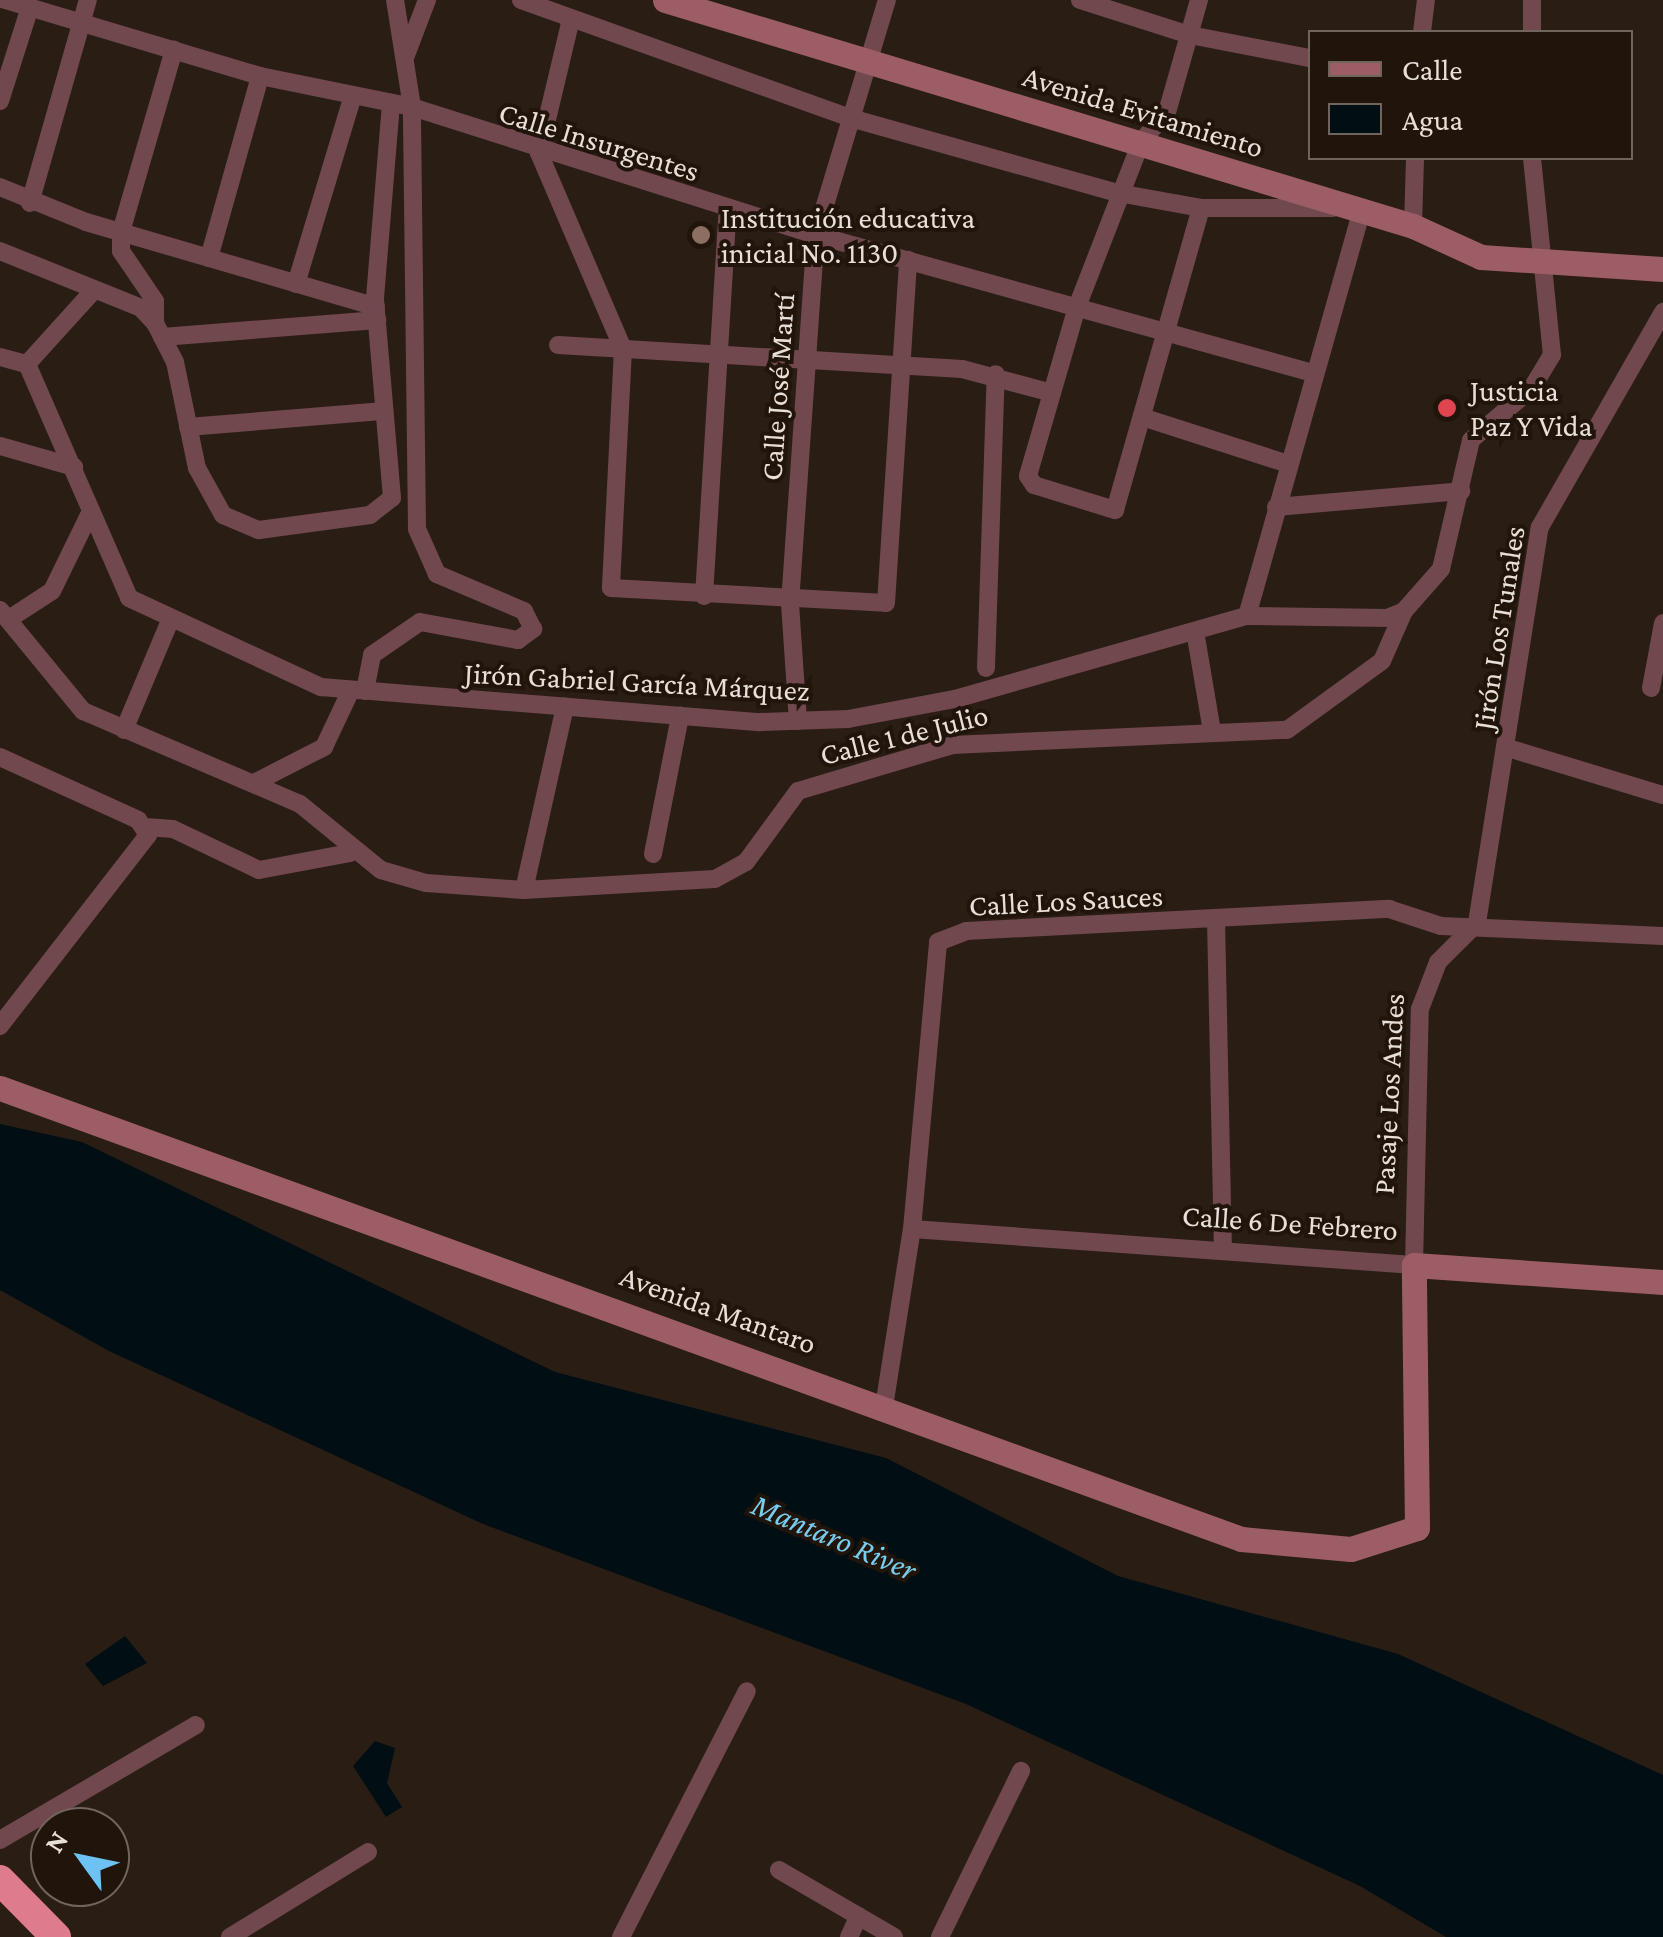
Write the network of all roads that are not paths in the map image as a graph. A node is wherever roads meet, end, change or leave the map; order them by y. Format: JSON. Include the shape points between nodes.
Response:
{"nodes":[{"id":1,"x":5,"y":0,"type":"edge"},
{"id":2,"x":88,"y":0,"type":"edge"},
{"id":3,"x":395,"y":0,"type":"edge"},
{"id":4,"x":426,"y":0,"type":"edge"},
{"id":5,"x":521,"y":0,"type":"edge"},
{"id":6,"x":665,"y":0,"type":"edge"},
{"id":7,"x":887,"y":0,"type":"edge"},
{"id":8,"x":1080,"y":0,"type":"edge"},
{"id":9,"x":1199,"y":0,"type":"edge"},
{"id":10,"x":1426,"y":0,"type":"edge"},
{"id":11,"x":1532,"y":0,"type":"edge"},
{"id":12,"x":30,"y":7,"type":"junction"},
{"id":13,"x":570,"y":19,"type":"junction"},
{"id":14,"x":82,"y":23,"type":"junction"},
{"id":15,"x":1422,"y":30,"type":"edge"},
{"id":16,"x":1532,"y":30,"type":"edge"},
{"id":17,"x":1190,"y":35,"type":"junction"},
{"id":18,"x":174,"y":50,"type":"junction"},
{"id":19,"x":1308,"y":58,"type":"edge"},
{"id":20,"x":404,"y":60,"type":"junction"},
{"id":21,"x":867,"y":65,"type":"junction"},
{"id":22,"x":260,"y":76,"type":"junction"},
{"id":23,"x":352,"y":98,"type":"junction"},
{"id":24,"x":0,"y":102,"type":"edge"},
{"id":25,"x":392,"y":103,"type":"junction"},
{"id":26,"x":412,"y":107,"type":"junction"},
{"id":27,"x":847,"y":117,"type":"junction"},
{"id":28,"x":1141,"y":142,"type":"junction"},
{"id":29,"x":539,"y":153,"type":"junction"},
{"id":30,"x":1415,"y":160,"type":"edge"},
{"id":31,"x":1532,"y":160,"type":"edge"},
{"id":32,"x":0,"y":187,"type":"edge"},
{"id":33,"x":1118,"y":193,"type":"junction"},
{"id":34,"x":30,"y":203,"type":"junction"},
{"id":35,"x":1202,"y":208,"type":"junction"},
{"id":36,"x":1334,"y":208,"type":"junction"},
{"id":37,"x":728,"y":209,"type":"junction"},
{"id":38,"x":1361,"y":214,"type":"junction"},
{"id":39,"x":1413,"y":226,"type":"junction"},
{"id":40,"x":121,"y":232,"type":"junction"},
{"id":41,"x":816,"y":235,"type":"junction"},
{"id":42,"x":0,"y":251,"type":"edge"},
{"id":43,"x":209,"y":258,"type":"junction"},
{"id":44,"x":908,"y":260,"type":"junction"},
{"id":45,"x":1537,"y":267,"type":"junction"},
{"id":46,"x":1663,"y":269,"type":"edge"},
{"id":47,"x":296,"y":284,"type":"junction"},
{"id":48,"x":94,"y":290,"type":"junction"},
{"id":49,"x":1077,"y":307,"type":"junction"},
{"id":50,"x":1663,"y":312,"type":"edge"},
{"id":51,"x":376,"y":314,"type":"junction"},
{"id":52,"x":159,"y":330,"type":"junction"},
{"id":53,"x":1166,"y":332,"type":"junction"},
{"id":54,"x":558,"y":345,"type":"dead end"},
{"id":55,"x":623,"y":349,"type":"junction"},
{"id":56,"x":717,"y":354,"type":"junction"},
{"id":57,"x":0,"y":357,"type":"edge"},
{"id":58,"x":808,"y":360,"type":"junction"},
{"id":59,"x":27,"y":364,"type":"junction"},
{"id":60,"x":902,"y":366,"type":"junction"},
{"id":61,"x":1313,"y":372,"type":"junction"},
{"id":62,"x":996,"y":374,"type":"junction"},
{"id":63,"x":1052,"y":393,"type":"junction"},
{"id":64,"x":384,"y":411,"type":"junction"},
{"id":65,"x":1142,"y":417,"type":"junction"},
{"id":66,"x":188,"y":426,"type":"junction"},
{"id":67,"x":0,"y":446,"type":"edge"},
{"id":68,"x":1288,"y":464,"type":"junction"},
{"id":69,"x":74,"y":467,"type":"junction"},
{"id":70,"x":1461,"y":492,"type":"junction"},
{"id":71,"x":1276,"y":508,"type":"junction"},
{"id":72,"x":91,"y":512,"type":"junction"},
{"id":73,"x":704,"y":596,"type":"junction"},
{"id":74,"x":790,"y":603,"type":"junction"},
{"id":75,"x":1404,"y":611,"type":"junction"},
{"id":76,"x":4,"y":615,"type":"edge"},
{"id":77,"x":1246,"y":616,"type":"junction"},
{"id":78,"x":171,"y":618,"type":"junction"},
{"id":79,"x":1663,"y":623,"type":"edge"},
{"id":80,"x":1195,"y":631,"type":"junction"},
{"id":81,"x":986,"y":668,"type":"dead end"},
{"id":82,"x":1651,"y":688,"type":"dead end"},
{"id":83,"x":357,"y":692,"type":"junction"},
{"id":84,"x":565,"y":706,"type":"junction"},
{"id":85,"x":680,"y":716,"type":"junction"},
{"id":86,"x":798,"y":721,"type":"junction"},
{"id":87,"x":124,"y":730,"type":"junction"},
{"id":88,"x":1212,"y":732,"type":"junction"},
{"id":89,"x":1508,"y":748,"type":"junction"},
{"id":90,"x":2,"y":762,"type":"edge"},
{"id":91,"x":254,"y":783,"type":"junction"},
{"id":92,"x":1663,"y":795,"type":"edge"},
{"id":93,"x":146,"y":826,"type":"junction"},
{"id":94,"x":350,"y":852,"type":"junction"},
{"id":95,"x":653,"y":854,"type":"dead end"},
{"id":96,"x":524,"y":890,"type":"junction"},
{"id":97,"x":1216,"y":920,"type":"junction"},
{"id":98,"x":1478,"y":924,"type":"junction"},
{"id":99,"x":1663,"y":936,"type":"edge"},
{"id":100,"x":0,"y":1026,"type":"edge"},
{"id":101,"x":0,"y":1088,"type":"edge"},
{"id":102,"x":912,"y":1229,"type":"junction"},
{"id":103,"x":1223,"y":1251,"type":"junction"},
{"id":104,"x":1414,"y":1264,"type":"junction"},
{"id":105,"x":1663,"y":1282,"type":"edge"},
{"id":106,"x":884,"y":1406,"type":"junction"},
{"id":107,"x":1417,"y":1528,"type":"joint"},
{"id":108,"x":747,"y":1691,"type":"dead end"},
{"id":109,"x":196,"y":1725,"type":"dead end"},
{"id":110,"x":1021,"y":1771,"type":"dead end"},
{"id":111,"x":0,"y":1840,"type":"edge"},
{"id":112,"x":368,"y":1852,"type":"dead end"},
{"id":113,"x":779,"y":1870,"type":"dead end"},
{"id":114,"x":0,"y":1880,"type":"edge"},
{"id":115,"x":859,"y":1916,"type":"junction"},
{"id":116,"x":56,"y":1937,"type":"edge"},
{"id":117,"x":230,"y":1937,"type":"edge"},
{"id":118,"x":621,"y":1937,"type":"edge"},
{"id":119,"x":849,"y":1937,"type":"edge"},
{"id":120,"x":894,"y":1937,"type":"edge"},
{"id":121,"x":940,"y":1937,"type":"edge"}],
"edges":[{"from":1,"to":12,"type":"street","name":"Calle Insurgentes"},
{"from":2,"to":14,"type":"street"},
{"from":3,"to":20,"type":"street"},
{"from":4,"to":20,"type":"street"},
{"from":5,"to":13,"type":"street"},
{"from":6,"to":21,"type":"street","name":"Avenida Evitamiento"},
{"from":7,"to":21,"type":"street","name":"Calle José Martí"},
{"from":8,"to":17,"type":"street"},
{"from":9,"to":17,"type":"street"},
{"from":10,"to":15,"type":"street"},
{"from":11,"to":16,"type":"street"},
{"from":12,"to":14,"type":"street","name":"Calle Insurgentes"},
{"from":12,"to":24,"type":"street"},
{"from":13,"to":27,"type":"street"},
{"from":13,"to":29,"type":"street"},
{"from":14,"to":18,"type":"street","name":"Calle Insurgentes"},
{"from":14,"to":34,"type":"street"},
{"from":17,"to":19,"type":"street"},
{"from":17,"to":28,"type":"street","via":[[1167,112]]},
{"from":18,"to":22,"type":"street","name":"Calle Insurgentes"},
{"from":18,"to":40,"type":"street"},
{"from":20,"to":26,"type":"street"},
{"from":21,"to":27,"type":"street","name":"Calle José Martí"},
{"from":21,"to":28,"type":"street","name":"Avenida Evitamiento"},
{"from":22,"to":23,"type":"street","name":"Calle Insurgentes"},
{"from":22,"to":43,"type":"street"},
{"from":23,"to":25,"type":"street","name":"Calle Insurgentes"},
{"from":23,"to":47,"type":"street"},
{"from":25,"to":26,"type":"street","name":"Calle Insurgentes"},
{"from":25,"to":51,"type":"street"},
{"from":26,"to":29,"type":"street","name":"Calle Insurgentes"},
{"from":26,"to":83,"type":"street","via":[[418,530],[424,558],[451,586],[524,611],[533,630],[518,640],[420,622],[372,655]]},
{"from":27,"to":33,"type":"street"},
{"from":27,"to":41,"type":"street","name":"Calle José Martí"},
{"from":28,"to":33,"type":"street"},
{"from":28,"to":36,"type":"street","name":"Avenida Evitamiento"},
{"from":29,"to":37,"type":"street","name":"Calle Insurgentes"},
{"from":29,"to":55,"type":"street"},
{"from":30,"to":39,"type":"street"},
{"from":31,"to":45,"type":"street","name":"Calle 1 de Julio"},
{"from":32,"to":34,"type":"street"},
{"from":33,"to":35,"type":"street"},
{"from":33,"to":49,"type":"street"},
{"from":34,"to":40,"type":"street"},
{"from":35,"to":36,"type":"street"},
{"from":35,"to":53,"type":"street"},
{"from":36,"to":38,"type":"street","name":"Avenida Evitamiento"},
{"from":37,"to":41,"type":"street","name":"Calle Insurgentes"},
{"from":37,"to":56,"type":"street"},
{"from":38,"to":39,"type":"street","name":"Avenida Evitamiento"},
{"from":38,"to":61,"type":"street"},
{"from":39,"to":45,"type":"street","name":"Avenida Evitamiento","via":[[1481,257]]},
{"from":40,"to":43,"type":"street"},
{"from":40,"to":52,"type":"street","via":[[121,252],[154,301]]},
{"from":41,"to":44,"type":"street","name":"Calle Insurgentes"},
{"from":41,"to":58,"type":"street","name":"Calle José Martí"},
{"from":42,"to":48,"type":"street"},
{"from":43,"to":47,"type":"street"},
{"from":44,"to":49,"type":"street","name":"Calle Insurgentes"},
{"from":44,"to":60,"type":"street"},
{"from":45,"to":46,"type":"street","name":"Avenida Evitamiento"},
{"from":45,"to":70,"type":"street","name":"Calle 1 de Julio","via":[[1551,304],[1552,356],[1532,388],[1470,440]]},
{"from":47,"to":51,"type":"street"},
{"from":48,"to":52,"type":"street"},
{"from":48,"to":59,"type":"street"},
{"from":49,"to":53,"type":"street","name":"Calle Insurgentes"},
{"from":49,"to":63,"type":"street"},
{"from":50,"to":89,"type":"street","name":"Jirón Los Tunales","via":[[1540,527]]},
{"from":51,"to":52,"type":"street"},
{"from":51,"to":64,"type":"street"},
{"from":52,"to":66,"type":"street"},
{"from":53,"to":61,"type":"street","name":"Calle Insurgentes"},
{"from":53,"to":65,"type":"street"},
{"from":54,"to":55,"type":"street"},
{"from":55,"to":56,"type":"street"},
{"from":55,"to":73,"type":"street","via":[[611,588]]},
{"from":56,"to":58,"type":"street"},
{"from":56,"to":73,"type":"street"},
{"from":57,"to":59,"type":"street"},
{"from":58,"to":60,"type":"street"},
{"from":58,"to":74,"type":"street","name":"Calle José Martí"},
{"from":59,"to":69,"type":"street","name":"Jirón Gabriel García Márquez"},
{"from":60,"to":62,"type":"street"},
{"from":60,"to":74,"type":"street","via":[[886,604]]},
{"from":61,"to":68,"type":"street"},
{"from":62,"to":63,"type":"street"},
{"from":62,"to":81,"type":"street"},
{"from":63,"to":65,"type":"street","via":[[1030,482],[1115,510]]},
{"from":64,"to":66,"type":"street"},
{"from":64,"to":66,"type":"street","via":[[392,498],[385,508],[259,530],[223,515],[197,468]]},
{"from":65,"to":68,"type":"street"},
{"from":67,"to":69,"type":"street"},
{"from":68,"to":71,"type":"street"},
{"from":69,"to":72,"type":"street","name":"Jirón Gabriel García Márquez"},
{"from":70,"to":71,"type":"street"},
{"from":70,"to":75,"type":"street","name":"Calle 1 de Julio","via":[[1441,569]]},
{"from":71,"to":77,"type":"street"},
{"from":72,"to":76,"type":"street","via":[[52,590]]},
{"from":72,"to":78,"type":"street","name":"Jirón Gabriel García Márquez","via":[[120,587]]},
{"from":73,"to":74,"type":"street"},
{"from":74,"to":86,"type":"street","name":"Calle José Martí"},
{"from":75,"to":77,"type":"street","name":"Jirón Gabriel García Márquez","via":[[1387,618]]},
{"from":75,"to":88,"type":"street","name":"Calle 1 de Julio","via":[[1382,660],[1303,724]]},
{"from":76,"to":87,"type":"street","via":[[52,685]]},
{"from":77,"to":80,"type":"street","name":"Jirón Gabriel García Márquez"},
{"from":78,"to":83,"type":"street","name":"Jirón Gabriel García Márquez"},
{"from":78,"to":87,"type":"street"},
{"from":79,"to":82,"type":"street"},
{"from":80,"to":86,"type":"street","name":"Jirón Gabriel García Márquez","via":[[955,699]]},
{"from":80,"to":88,"type":"street"},
{"from":83,"to":84,"type":"street","name":"Jirón Gabriel García Márquez"},
{"from":83,"to":91,"type":"street","via":[[341,726],[312,757]]},
{"from":84,"to":85,"type":"street","name":"Jirón Gabriel García Márquez"},
{"from":84,"to":96,"type":"street"},
{"from":85,"to":86,"type":"street","name":"Jirón Gabriel García Márquez"},
{"from":85,"to":95,"type":"street"},
{"from":87,"to":91,"type":"street"},
{"from":88,"to":96,"type":"street","name":"Calle 1 de Julio","via":[[952,745],[798,790],[746,862],[715,879]]},
{"from":89,"to":92,"type":"street"},
{"from":89,"to":98,"type":"street","name":"Jirón Los Tunales"},
{"from":90,"to":93,"type":"street"},
{"from":91,"to":94,"type":"street","via":[[300,804]]},
{"from":93,"to":94,"type":"street","via":[[173,829],[259,870]]},
{"from":93,"to":100,"type":"street","via":[[142,847]]},
{"from":94,"to":96,"type":"street","name":"Calle 1 de Julio","via":[[426,884]]},
{"from":97,"to":98,"type":"street","name":"Calle Los Sauces","via":[[1389,909],[1442,926]]},
{"from":97,"to":102,"type":"street","name":"Calle Los Sauces","via":[[966,931],[938,942]]},
{"from":97,"to":103,"type":"street"},
{"from":98,"to":99,"type":"street","name":"Calle Los Sauces"},
{"from":98,"to":104,"type":"street","name":"Pasaje Los Andes","via":[[1438,962],[1420,1009]]},
{"from":101,"to":106,"type":"street","name":"Avenida Mantaro"},
{"from":102,"to":103,"type":"street","name":"Calle 6 De Febrero"},
{"from":102,"to":106,"type":"street","name":"Calle Los Sauces"},
{"from":103,"to":104,"type":"street","name":"Calle 6 De Febrero"},
{"from":104,"to":105,"type":"street","name":"Calle 6 De Febrero"},
{"from":104,"to":107,"type":"street","name":"Pasaje Los Andes"},
{"from":106,"to":107,"type":"street","name":"Avenida Mantaro","via":[[1242,1539],[1351,1550]]},
{"from":108,"to":118,"type":"street"},
{"from":109,"to":111,"type":"street"},
{"from":110,"to":121,"type":"street"},
{"from":112,"to":117,"type":"street"},
{"from":113,"to":115,"type":"street"},
{"from":114,"to":116,"type":"highway"},
{"from":115,"to":119,"type":"street"},
{"from":115,"to":120,"type":"street"}]}
